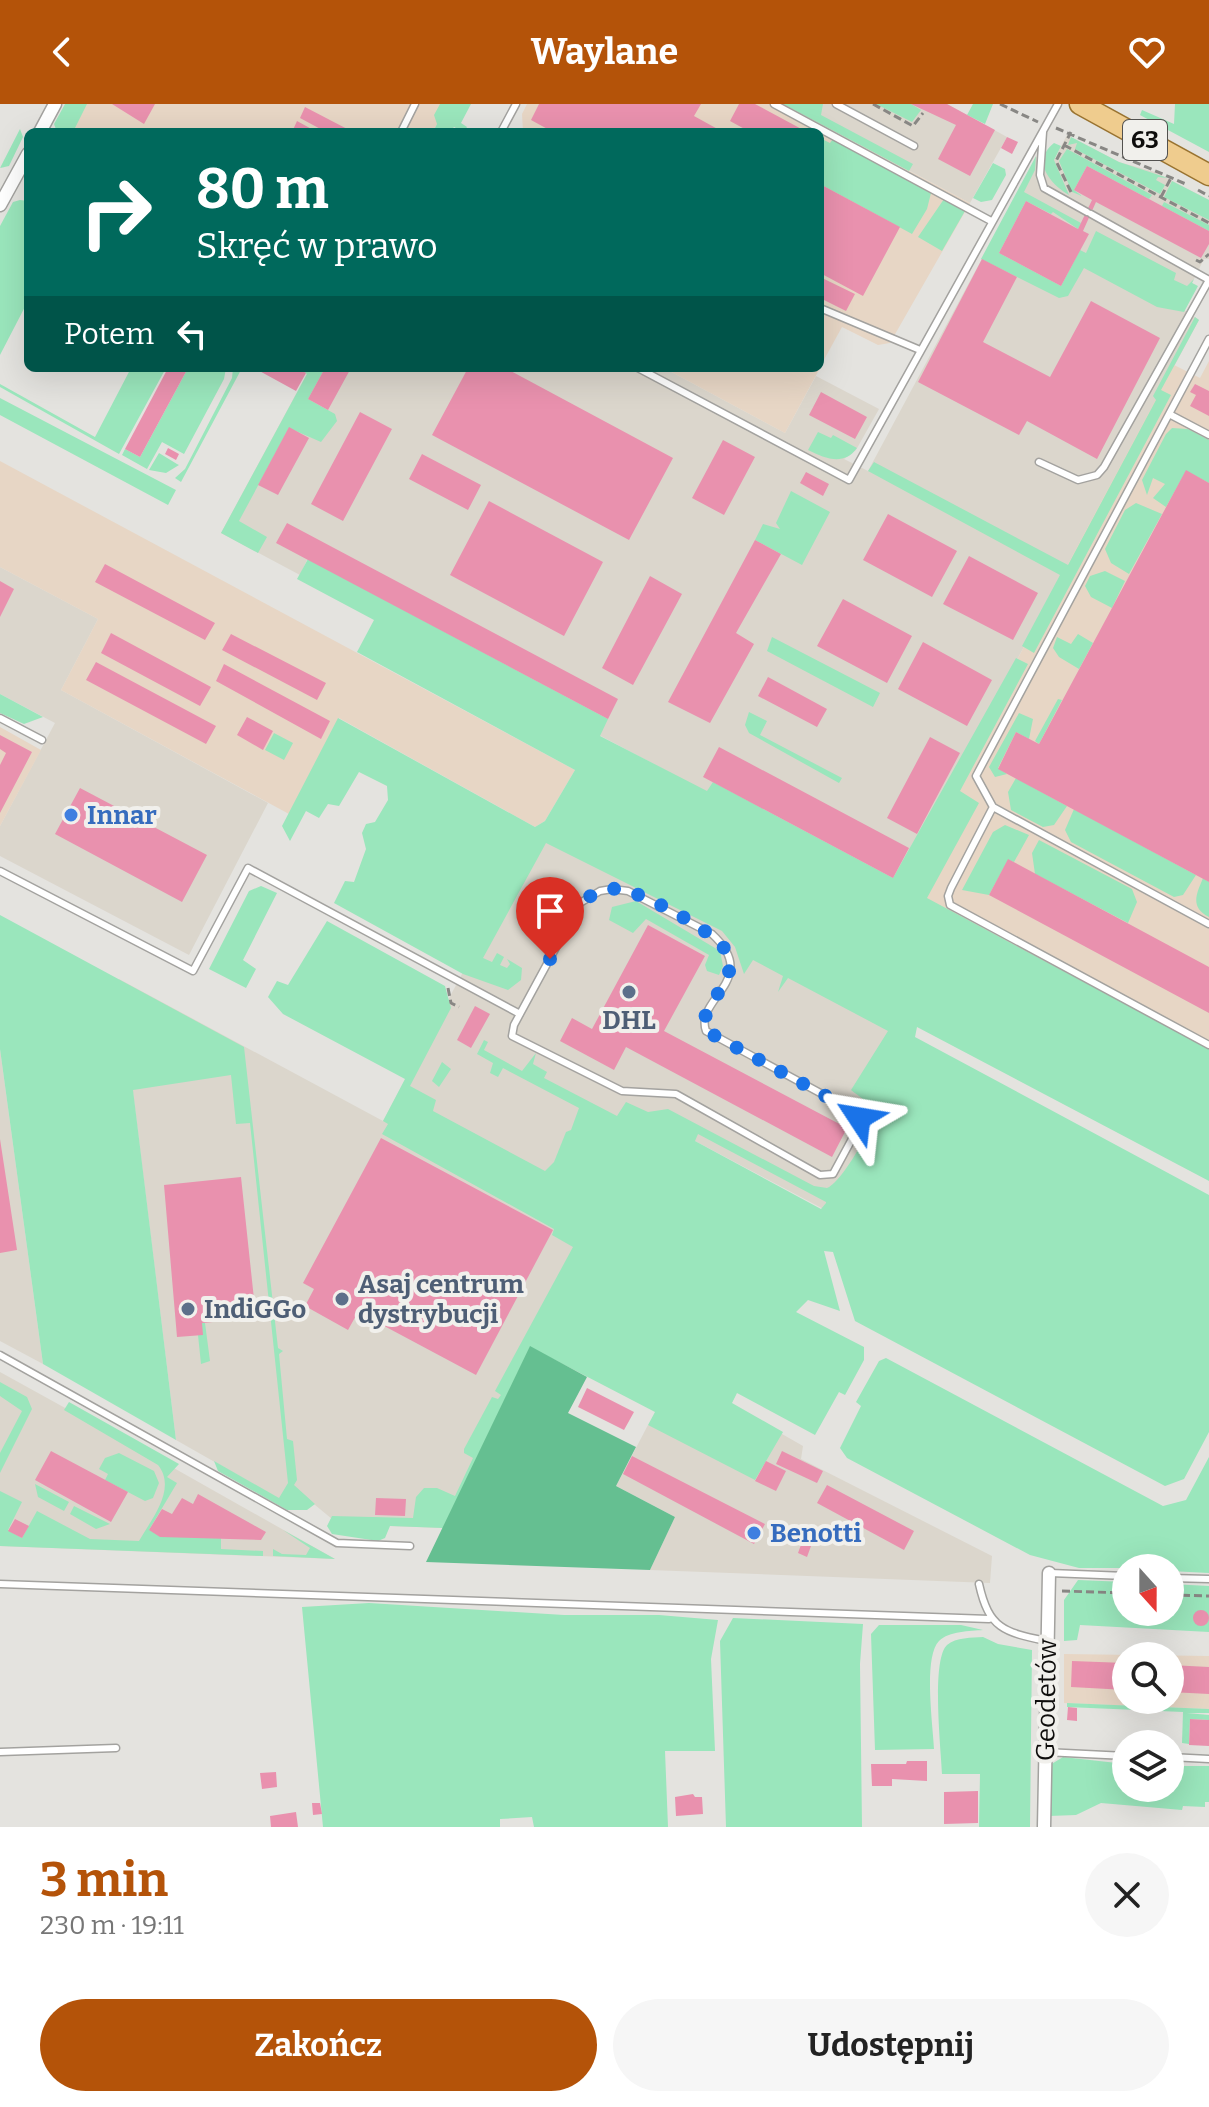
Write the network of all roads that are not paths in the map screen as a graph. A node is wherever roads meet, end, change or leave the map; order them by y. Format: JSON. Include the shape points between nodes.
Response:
{"nodes":[{"id":1,"x":55,"y":104,"type":"edge"},
{"id":2,"x":415,"y":104,"type":"edge"},
{"id":3,"x":516,"y":104,"type":"edge"},
{"id":4,"x":774,"y":104,"type":"edge"},
{"id":5,"x":836,"y":104,"type":"edge"},
{"id":6,"x":1058,"y":104,"type":"edge"},
{"id":7,"x":1089,"y":106,"type":"edge"},
{"id":8,"x":1044,"y":127,"type":"junction"},
{"id":9,"x":42,"y":128,"type":"edge"},
{"id":10,"x":403,"y":128,"type":"edge"},
{"id":11,"x":503,"y":128,"type":"edge"},
{"id":12,"x":819,"y":128,"type":"edge"},
{"id":13,"x":824,"y":131,"type":"edge"},
{"id":14,"x":914,"y":146,"type":"dead end"},
{"id":15,"x":24,"y":161,"type":"edge"},
{"id":16,"x":1209,"y":175,"type":"edge"},
{"id":17,"x":0,"y":205,"type":"edge"},
{"id":18,"x":991,"y":221,"type":"junction"},
{"id":19,"x":1209,"y":280,"type":"edge"},
{"id":20,"x":824,"y":310,"type":"edge"},
{"id":21,"x":1209,"y":339,"type":"edge"},
{"id":22,"x":920,"y":350,"type":"junction"},
{"id":23,"x":646,"y":372,"type":"edge"},
{"id":24,"x":1169,"y":414,"type":"junction"},
{"id":25,"x":1209,"y":435,"type":"edge"},
{"id":26,"x":1039,"y":462,"type":"dead end"},
{"id":27,"x":0,"y":718,"type":"edge"},
{"id":28,"x":42,"y":740,"type":"dead end"},
{"id":29,"x":993,"y":807,"type":"junction"},
{"id":30,"x":0,"y":871,"type":"edge"},
{"id":31,"x":1209,"y":924,"type":"edge"},
{"id":32,"x":520,"y":1014,"type":"junction"},
{"id":33,"x":1209,"y":1045,"type":"edge"},
{"id":34,"x":0,"y":1355,"type":"edge"},
{"id":35,"x":410,"y":1546,"type":"dead end"},
{"id":36,"x":1049,"y":1573,"type":"joint"},
{"id":37,"x":1112,"y":1575,"type":"edge"},
{"id":38,"x":1184,"y":1578,"type":"edge"},
{"id":39,"x":1209,"y":1579,"type":"edge"},
{"id":40,"x":0,"y":1584,"type":"edge"},
{"id":41,"x":979,"y":1584,"type":"dead end"},
{"id":42,"x":989,"y":1619,"type":"junction"},
{"id":43,"x":1046,"y":1641,"type":"junction"},
{"id":44,"x":116,"y":1748,"type":"dead end"},
{"id":45,"x":0,"y":1752,"type":"edge"},
{"id":46,"x":1045,"y":1752,"type":"junction"},
{"id":47,"x":1112,"y":1755,"type":"edge"},
{"id":48,"x":1184,"y":1758,"type":"edge"},
{"id":49,"x":1209,"y":1759,"type":"edge"},
{"id":50,"x":1044,"y":1827,"type":"edge"}],
"edges":[{"from":1,"to":9,"type":"street"},
{"from":2,"to":10,"type":"lane"},
{"from":3,"to":11,"type":"lane"},
{"from":4,"to":12,"type":"lane"},
{"from":5,"to":14,"type":"lane"},
{"from":6,"to":8,"type":"lane"},
{"from":7,"to":16,"type":"main road","number":"63"},
{"from":8,"to":18,"type":"lane"},
{"from":8,"to":19,"type":"lane","via":[[1044,188]]},
{"from":13,"to":18,"type":"lane"},
{"from":15,"to":17,"type":"street"},
{"from":18,"to":22,"type":"lane"},
{"from":19,"to":26,"type":"lane","via":[[1097,475],[1078,480]]},
{"from":20,"to":22,"type":"lane"},
{"from":21,"to":24,"type":"lane"},
{"from":22,"to":23,"type":"lane","via":[[849,480]]},
{"from":24,"to":25,"type":"lane"},
{"from":24,"to":29,"type":"lane","via":[[976,776]]},
{"from":27,"to":28,"type":"lane"},
{"from":29,"to":31,"type":"lane"},
{"from":29,"to":33,"type":"lane","via":[[951,888],[950,905]]},
{"from":30,"to":32,"type":"lane","via":[[193,971],[248,868]]},
{"from":32,"to":32,"type":"lane","via":[[580,903],[600,891],[628,891],[712,934],[727,953],[730,975],[704,1020],[706,1031],[857,1113],[859,1126],[833,1174],[820,1175],[676,1094],[622,1091],[518,1041],[512,1031]]},
{"from":34,"to":35,"type":"lane","via":[[337,1543]]},
{"from":36,"to":37,"type":"lane"},
{"from":36,"to":43,"type":"street","name":"Geodetów"},
{"from":38,"to":39,"type":"lane"},
{"from":40,"to":42,"type":"lane"},
{"from":41,"to":42,"type":"lane"},
{"from":42,"to":43,"type":"lane","via":[[998,1627]]},
{"from":43,"to":46,"type":"street","name":"Geodetów"},
{"from":44,"to":45,"type":"lane"},
{"from":46,"to":47,"type":"lane"},
{"from":46,"to":50,"type":"street","name":"Geodetów"},
{"from":48,"to":49,"type":"lane"}]}
